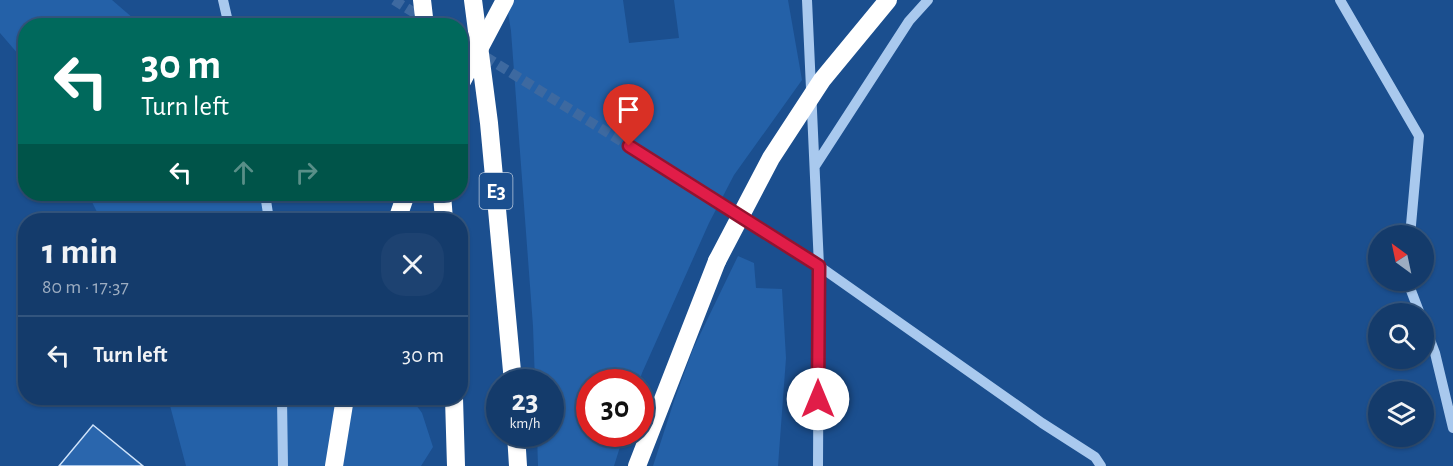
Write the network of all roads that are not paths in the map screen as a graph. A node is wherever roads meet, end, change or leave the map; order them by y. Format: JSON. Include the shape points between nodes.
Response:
{"nodes":[{"id":1,"x":222,"y":0,"type":"edge"},
{"id":2,"x":422,"y":0,"type":"edge"},
{"id":3,"x":473,"y":0,"type":"edge"},
{"id":4,"x":505,"y":0,"type":"edge"},
{"id":5,"x":807,"y":0,"type":"edge"},
{"id":6,"x":888,"y":0,"type":"edge"},
{"id":7,"x":928,"y":0,"type":"edge"},
{"id":8,"x":1340,"y":0,"type":"edge"},
{"id":9,"x":227,"y":18,"type":"edge"},
{"id":10,"x":424,"y":18,"type":"edge"},
{"id":11,"x":468,"y":70,"type":"edge"},
{"id":12,"x":629,"y":146,"type":"tunnel mouth"},
{"id":13,"x":814,"y":167,"type":"junction"},
{"id":14,"x":1411,"y":225,"type":"edge"},
{"id":15,"x":819,"y":266,"type":"junction"},
{"id":16,"x":1434,"y":350,"type":"edge"},
{"id":17,"x":512,"y":369,"type":"edge"},
{"id":18,"x":282,"y":405,"type":"edge"},
{"id":19,"x":344,"y":405,"type":"edge"},
{"id":20,"x":454,"y":405,"type":"edge"},
{"id":21,"x":1453,"y":428,"type":"edge"},
{"id":22,"x":517,"y":447,"type":"edge"},
{"id":23,"x":283,"y":466,"type":"edge"},
{"id":24,"x":334,"y":466,"type":"edge"},
{"id":25,"x":456,"y":466,"type":"edge"},
{"id":26,"x":518,"y":466,"type":"edge"},
{"id":27,"x":637,"y":466,"type":"edge"},
{"id":28,"x":818,"y":466,"type":"edge"},
{"id":29,"x":1101,"y":466,"type":"edge"}],
"edges":[{"from":1,"to":9,"type":"street"},
{"from":2,"to":10,"type":"highway"},
{"from":3,"to":17,"type":"highway","number":"E3","via":[[489,123]]},
{"from":4,"to":11,"type":"highway","bridge":true},
{"from":5,"to":13,"type":"street"},
{"from":6,"to":27,"type":"highway","bridge":true,"via":[[822,80],[771,158],[717,261]]},
{"from":7,"to":13,"type":"street","via":[[909,21]]},
{"from":8,"to":14,"type":"street","via":[[1419,136]]},
{"from":12,"to":15,"type":"street"},
{"from":13,"to":15,"type":"street"},
{"from":15,"to":28,"type":"street"},
{"from":15,"to":29,"type":"street","via":[[1095,457]]},
{"from":16,"to":21,"type":"street"},
{"from":18,"to":23,"type":"street"},
{"from":19,"to":24,"type":"highway"},
{"from":20,"to":25,"type":"highway"},
{"from":22,"to":26,"type":"highway"}]}
